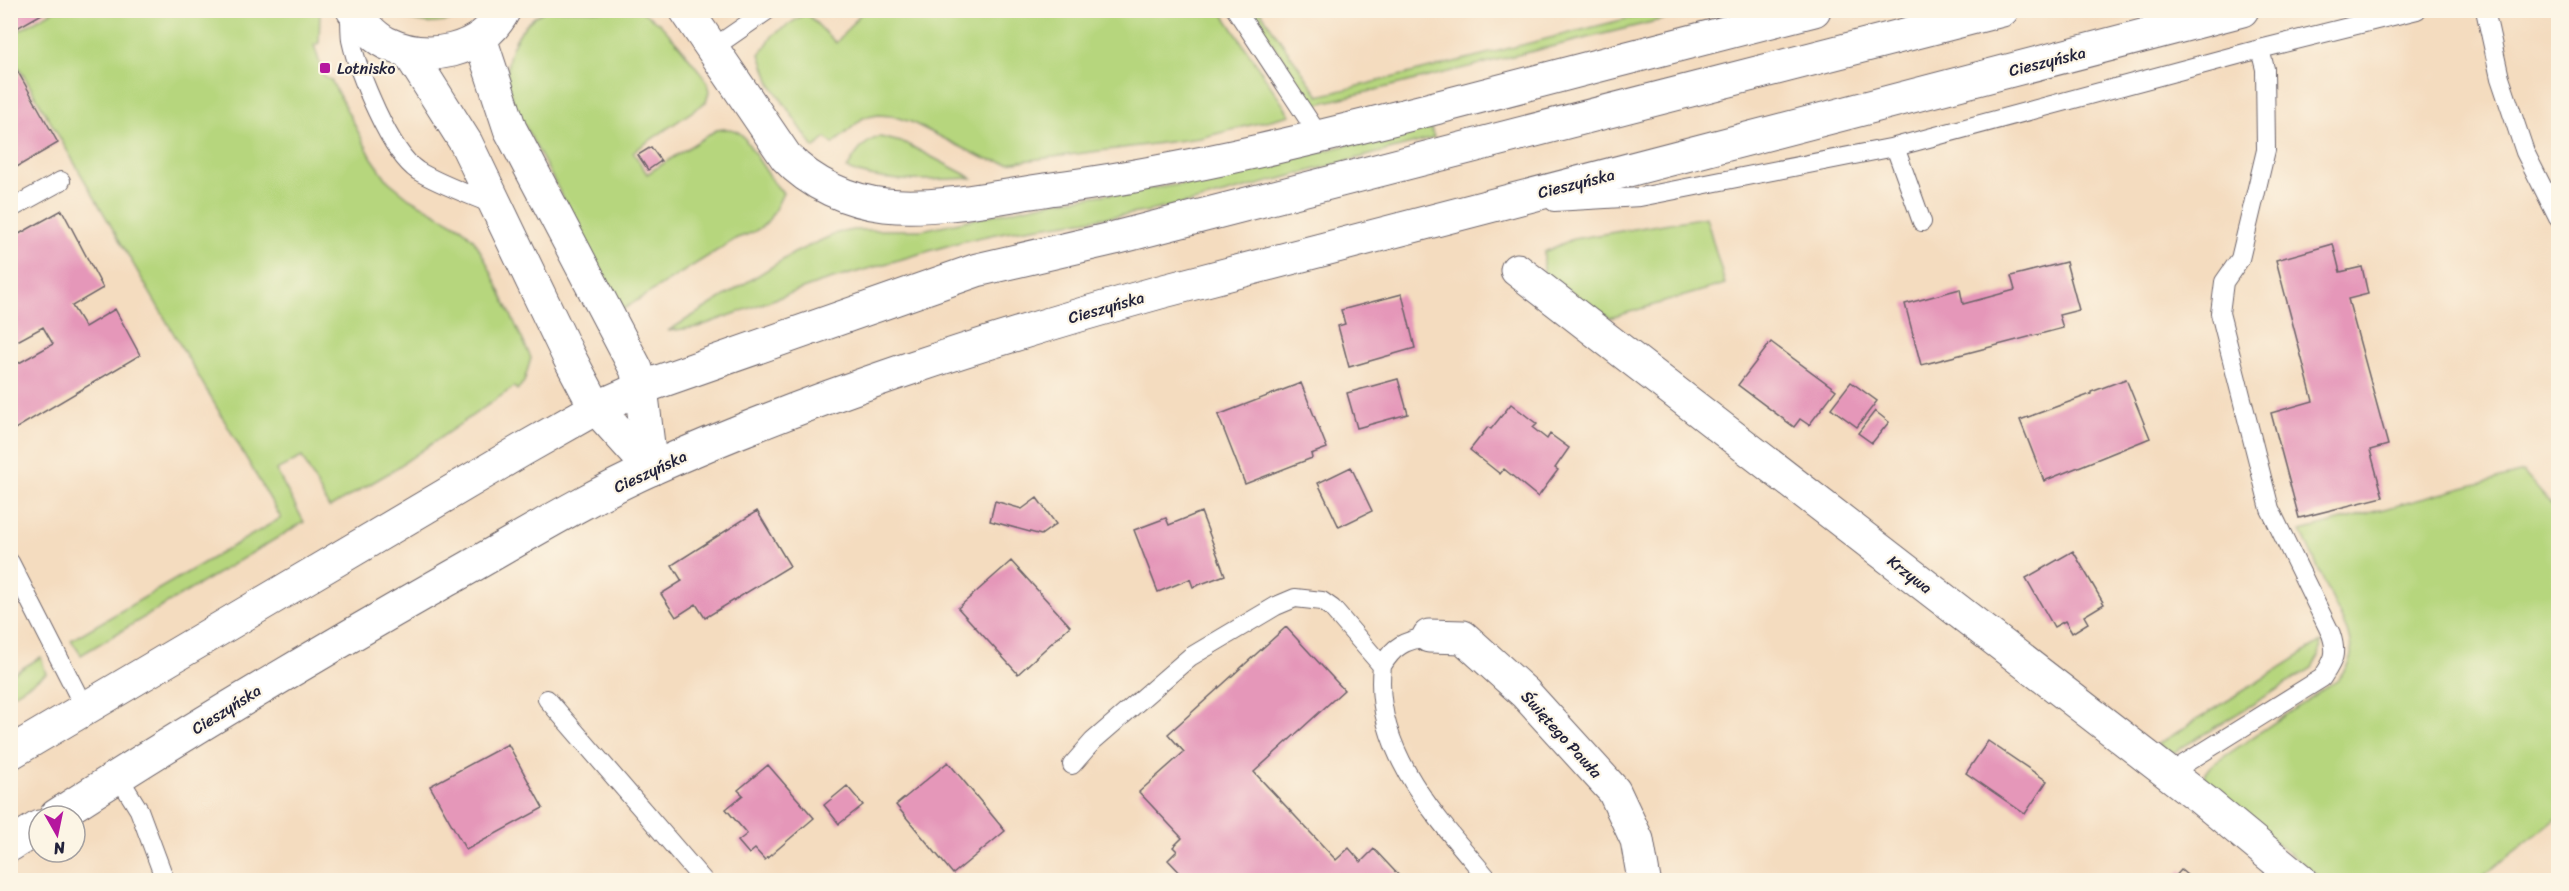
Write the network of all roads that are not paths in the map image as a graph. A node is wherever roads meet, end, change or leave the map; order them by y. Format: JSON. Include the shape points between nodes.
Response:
{"nodes":[{"id":1,"x":351,"y":10,"type":"edge"},
{"id":2,"x":504,"y":10,"type":"edge"},
{"id":3,"x":686,"y":10,"type":"edge"},
{"id":4,"x":768,"y":10,"type":"edge"},
{"id":5,"x":1236,"y":10,"type":"edge"},
{"id":6,"x":2002,"y":10,"type":"edge"},
{"id":7,"x":2242,"y":10,"type":"edge"},
{"id":8,"x":2417,"y":10,"type":"edge"},
{"id":9,"x":2484,"y":10,"type":"edge"},
{"id":10,"x":1804,"y":12,"type":"edge"},
{"id":11,"x":480,"y":38,"type":"junction"},
{"id":12,"x":713,"y":48,"type":"junction"},
{"id":13,"x":2260,"y":49,"type":"junction"},
{"id":14,"x":408,"y":51,"type":"junction"},
{"id":15,"x":1320,"y":137,"type":"junction"},
{"id":16,"x":1895,"y":147,"type":"junction"},
{"id":17,"x":61,"y":181,"type":"dead end"},
{"id":18,"x":1489,"y":205,"type":"junction"},
{"id":19,"x":496,"y":206,"type":"junction"},
{"id":20,"x":10,"y":209,"type":"edge"},
{"id":21,"x":2559,"y":218,"type":"edge"},
{"id":22,"x":1922,"y":222,"type":"dead end"},
{"id":23,"x":1517,"y":270,"type":"dead end"},
{"id":24,"x":641,"y":388,"type":"junction"},
{"id":25,"x":596,"y":408,"type":"junction"},
{"id":26,"x":651,"y":470,"type":"junction"},
{"id":27,"x":10,"y":562,"type":"edge"},
{"id":28,"x":1429,"y":636,"type":"joint"},
{"id":29,"x":1382,"y":666,"type":"junction"},
{"id":30,"x":548,"y":699,"type":"dead end"},
{"id":31,"x":85,"y":709,"type":"junction"},
{"id":32,"x":10,"y":753,"type":"edge"},
{"id":33,"x":1072,"y":765,"type":"dead end"},
{"id":34,"x":2168,"y":774,"type":"junction"},
{"id":35,"x":118,"y":776,"type":"junction"},
{"id":36,"x":75,"y":804,"type":"edge"},
{"id":37,"x":27,"y":834,"type":"edge"},
{"id":38,"x":10,"y":845,"type":"edge"},
{"id":39,"x":165,"y":880,"type":"edge"},
{"id":40,"x":703,"y":880,"type":"edge"},
{"id":41,"x":1489,"y":880,"type":"edge"},
{"id":42,"x":1644,"y":880,"type":"edge"},
{"id":43,"x":2300,"y":880,"type":"edge"}],
"edges":[{"from":1,"to":14,"type":"main road","via":[[384,42]]},
{"from":1,"to":19,"type":"lane","via":[[351,38],[358,65],[372,102],[398,148],[416,170]]},
{"from":2,"to":11,"type":"main road"},
{"from":3,"to":12,"type":"main road"},
{"from":4,"to":12,"type":"lane"},
{"from":5,"to":15,"type":"lane"},
{"from":6,"to":24,"type":"main road","via":[[977,270]]},
{"from":7,"to":18,"type":"main road","name":"Cieszyńska"},
{"from":8,"to":13,"type":"lane"},
{"from":9,"to":21,"type":"lane","via":[[2500,78],[2525,152]]},
{"from":10,"to":15,"type":"main road"},
{"from":11,"to":14,"type":"main road","via":[[441,53]]},
{"from":11,"to":24,"type":"main road","via":[[510,129],[627,349]]},
{"from":12,"to":15,"type":"main road","via":[[798,170],[866,203],[935,204],[1102,182]]},
{"from":13,"to":16,"type":"lane"},
{"from":13,"to":34,"type":"lane","via":[[2265,69],[2266,150],[2240,259],[2224,282],[2220,314],[2270,508],[2336,649],[2322,678]]},
{"from":14,"to":19,"type":"main road","via":[[466,143]]},
{"from":16,"to":18,"type":"lane","via":[[1640,197]]},
{"from":16,"to":22,"type":"lane"},
{"from":17,"to":20,"type":"lane"},
{"from":18,"to":26,"type":"main road","name":"Cieszyńska","via":[[1160,292],[989,342],[738,432]]},
{"from":19,"to":25,"type":"main road"},
{"from":23,"to":34,"type":"main road","name":"Krzywa"},
{"from":24,"to":25,"type":"main road"},
{"from":24,"to":26,"type":"main road"},
{"from":25,"to":26,"type":"main road"},
{"from":25,"to":31,"type":"main road"},
{"from":26,"to":35,"type":"main road","name":"Cieszyńska","via":[[560,515],[292,668]]},
{"from":27,"to":31,"type":"lane"},
{"from":28,"to":29,"type":"lane","via":[[1410,640],[1391,651]]},
{"from":28,"to":42,"type":"main road","name":"Świętego Pawła","via":[[1463,637],[1525,693],[1614,791],[1637,840]]},
{"from":29,"to":33,"type":"lane","via":[[1332,608],[1322,601],[1295,598],[1190,657]]},
{"from":29,"to":41,"type":"lane","via":[[1382,705],[1407,774],[1431,810]]},
{"from":30,"to":40,"type":"lane"},
{"from":31,"to":32,"type":"main road"},
{"from":34,"to":43,"type":"main road","name":"Krzywa"},
{"from":35,"to":36,"type":"main road","name":"Cieszyńska"},
{"from":35,"to":39,"type":"lane","via":[[139,810]]},
{"from":37,"to":38,"type":"main road"}]}
